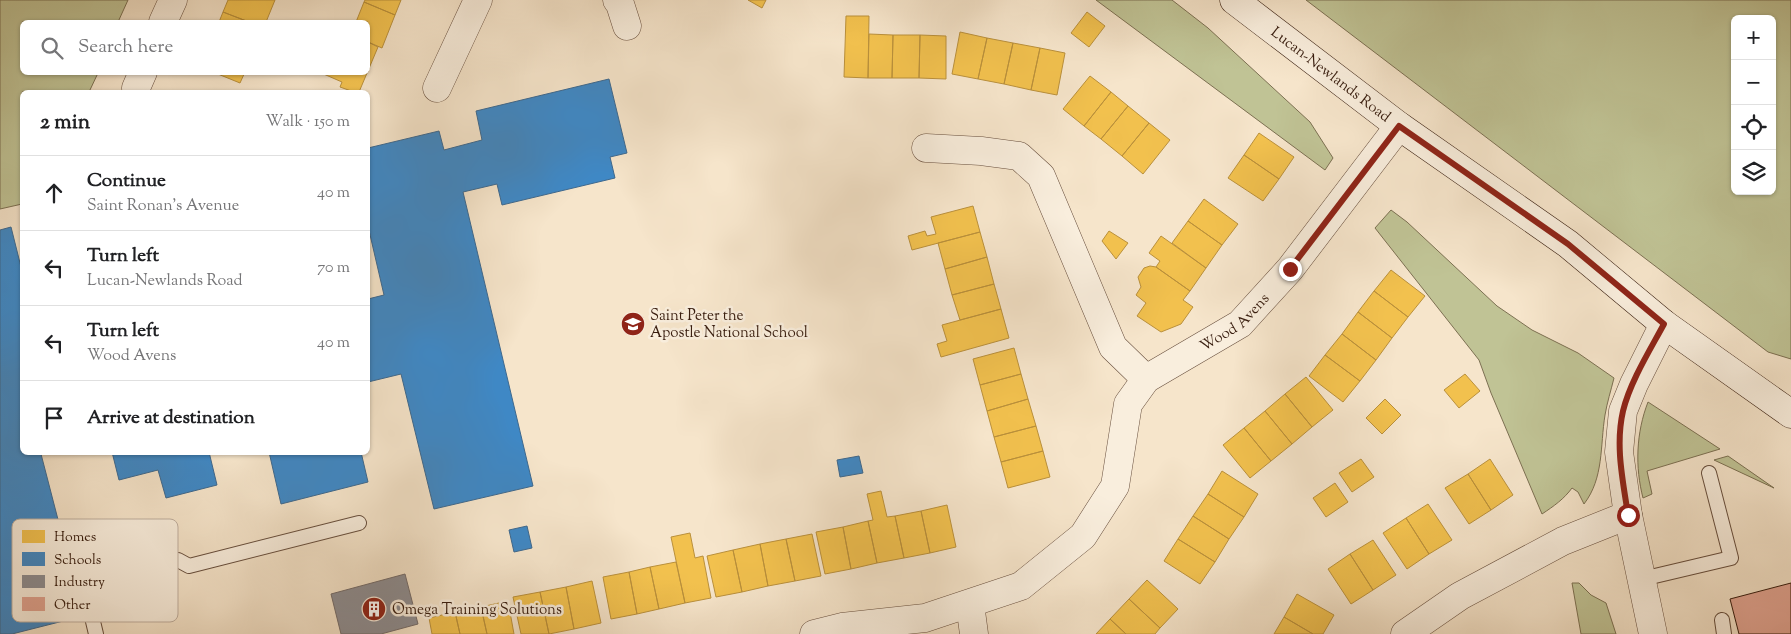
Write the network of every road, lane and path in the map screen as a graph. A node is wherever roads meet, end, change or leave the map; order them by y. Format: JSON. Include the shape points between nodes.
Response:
{"nodes":[{"id":1,"x":173,"y":0,"type":"edge"},
{"id":2,"x":478,"y":0,"type":"edge"},
{"id":3,"x":617,"y":0,"type":"edge"},
{"id":4,"x":1234,"y":0,"type":"edge"},
{"id":5,"x":164,"y":20,"type":"edge"},
{"id":6,"x":627,"y":26,"type":"dead end"},
{"id":7,"x":437,"y":88,"type":"dead end"},
{"id":8,"x":1399,"y":126,"type":"junction"},
{"id":9,"x":926,"y":148,"type":"dead end"},
{"id":10,"x":1664,"y":324,"type":"junction"},
{"id":11,"x":1146,"y":379,"type":"junction"},
{"id":12,"x":1791,"y":414,"type":"edge"},
{"id":13,"x":1709,"y":472,"type":"dead end"},
{"id":14,"x":1628,"y":515,"type":"junction"},
{"id":15,"x":359,"y":523,"type":"dead end"},
{"id":16,"x":178,"y":560,"type":"edge"},
{"id":17,"x":1642,"y":579,"type":"junction"},
{"id":18,"x":970,"y":604,"type":"junction"},
{"id":19,"x":814,"y":634,"type":"edge"},
{"id":20,"x":974,"y":634,"type":"edge"},
{"id":21,"x":1405,"y":634,"type":"edge"},
{"id":22,"x":1653,"y":634,"type":"edge"}],
"edges":[{"from":1,"to":5,"type":"street"},
{"from":2,"to":7,"type":"street"},
{"from":3,"to":6,"type":"street"},
{"from":4,"to":8,"type":"street","name":"Lucan-Newlands Road"},
{"from":8,"to":10,"type":"street","name":"Lucan-Newlands Road","via":[[1568,244]]},
{"from":8,"to":11,"type":"street","name":"Wood Avens","via":[[1290,269],[1240,324]]},
{"from":9,"to":11,"type":"street","via":[[1019,156],[1041,176],[1113,347]]},
{"from":10,"to":12,"type":"street","name":"Lucan-Newlands Road"},
{"from":10,"to":14,"type":"street","via":[[1623,411],[1619,452]]},
{"from":11,"to":18,"type":"street","name":"Wood Avens","via":[[1128,404],[1115,486],[1083,536],[1021,586]]},
{"from":13,"to":17,"type":"lane","via":[[1731,558]]},
{"from":14,"to":17,"type":"street"},
{"from":14,"to":21,"type":"street","via":[[1564,542],[1460,596]]},
{"from":15,"to":16,"type":"lane","via":[[190,566]]},
{"from":17,"to":22,"type":"street"},
{"from":18,"to":19,"type":"street","name":"Wood Avens","via":[[925,618],[842,627]]},
{"from":18,"to":20,"type":"street"}]}
